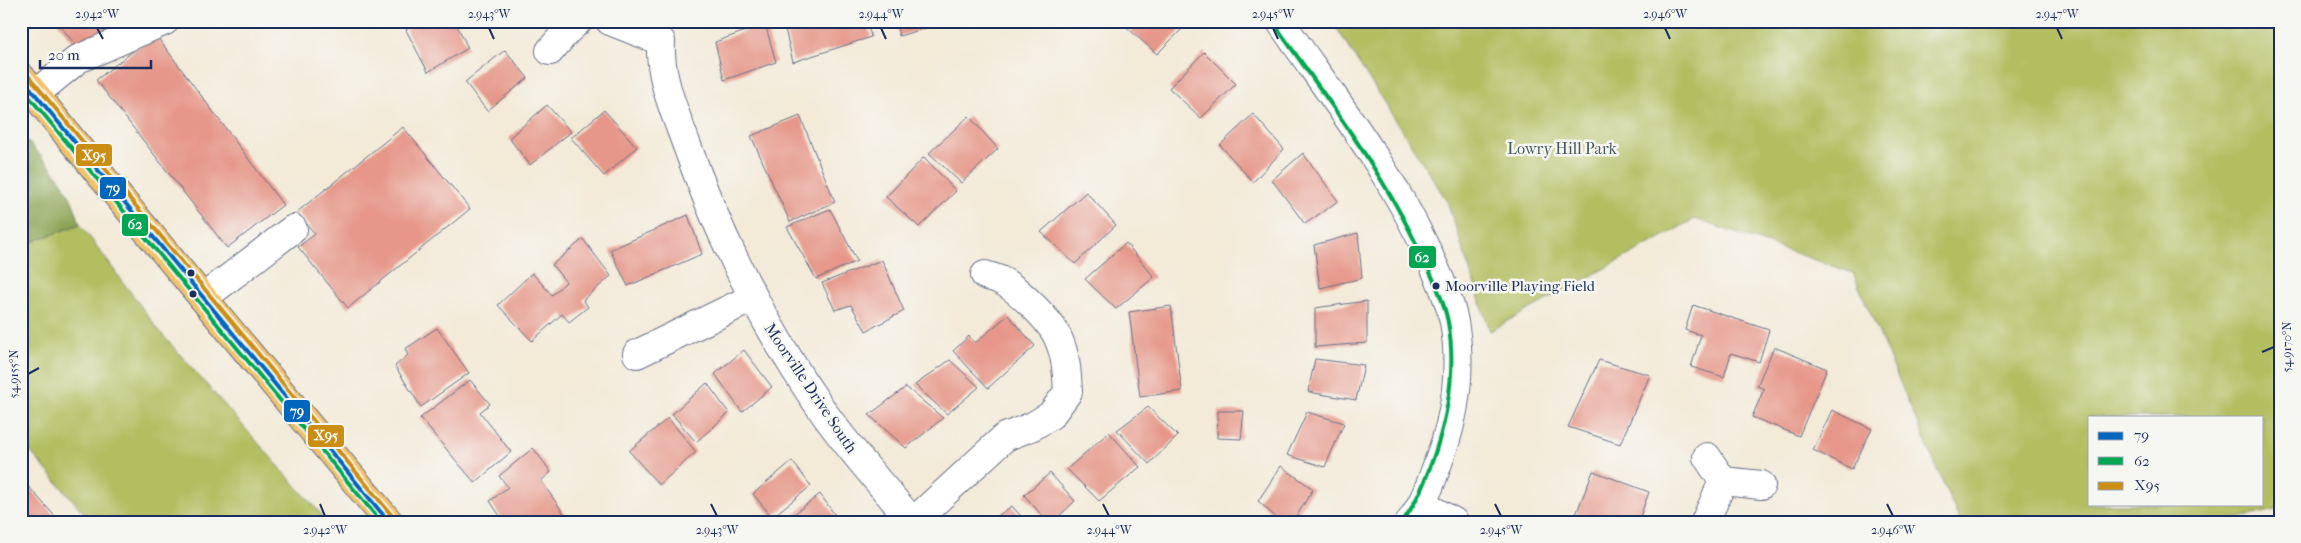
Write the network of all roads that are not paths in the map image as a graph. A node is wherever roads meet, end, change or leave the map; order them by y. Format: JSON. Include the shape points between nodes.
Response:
{"nodes":[{"id":1,"x":165,"y":21,"type":"edge"},
{"id":2,"x":578,"y":21,"type":"edge"},
{"id":3,"x":610,"y":21,"type":"edge"},
{"id":4,"x":1280,"y":21,"type":"edge"},
{"id":5,"x":666,"y":31,"type":"edge"},
{"id":6,"x":550,"y":51,"type":"dead end"},
{"id":7,"x":28,"y":85,"type":"edge"},
{"id":8,"x":293,"y":229,"type":"dead end"},
{"id":9,"x":985,"y":275,"type":"dead end"},
{"id":10,"x":203,"y":298,"type":"junction"},
{"id":11,"x":752,"y":298,"type":"junction"},
{"id":12,"x":638,"y":354,"type":"dead end"},
{"id":13,"x":1707,"y":457,"type":"dead end"},
{"id":14,"x":1723,"y":481,"type":"junction"},
{"id":15,"x":1761,"y":485,"type":"dead end"},
{"id":16,"x":1417,"y":514,"type":"edge"},
{"id":17,"x":390,"y":522,"type":"edge"},
{"id":18,"x":913,"y":522,"type":"edge"},
{"id":19,"x":1454,"y":522,"type":"edge"},
{"id":20,"x":1705,"y":522,"type":"edge"}],
"edges":[{"from":1,"to":7,"type":"street"},
{"from":2,"to":6,"type":"street"},
{"from":3,"to":5,"type":"street","name":"Moorville Drive South"},
{"from":4,"to":16,"type":"street","via":[[1376,159],[1420,234],[1445,290],[1454,322],[1458,359],[1454,404],[1446,442]]},
{"from":5,"to":11,"type":"street","name":"Moorville Drive South","via":[[660,60],[668,93],[701,185]]},
{"from":7,"to":10,"type":"main road"},
{"from":8,"to":10,"type":"street"},
{"from":9,"to":18,"type":"street","name":"Moorville Drive South","via":[[1001,280],[1014,290],[1040,314],[1058,337],[1066,364],[1068,392],[1051,415],[1005,437]]},
{"from":10,"to":17,"type":"main road"},
{"from":11,"to":12,"type":"street"},
{"from":11,"to":18,"type":"street","name":"Moorville Drive South","via":[[823,412]]},
{"from":13,"to":14,"type":"street"},
{"from":14,"to":15,"type":"street"},
{"from":14,"to":20,"type":"street"},
{"from":16,"to":19,"type":"street"}]}
